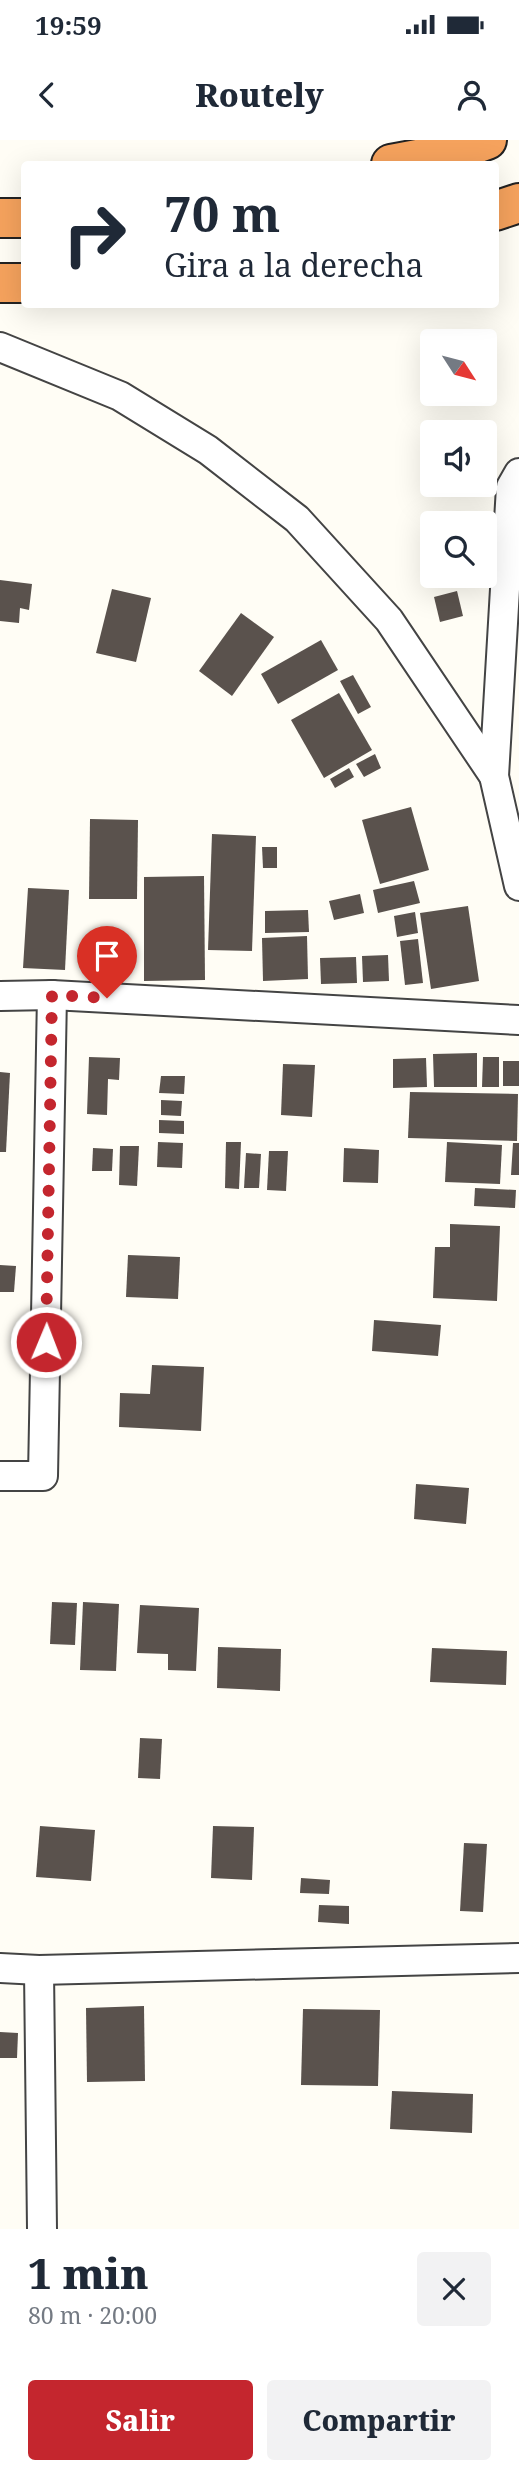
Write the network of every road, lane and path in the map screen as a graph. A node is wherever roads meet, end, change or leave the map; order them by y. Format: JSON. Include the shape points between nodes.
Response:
{"nodes":[{"id":1,"x":487,"y":140,"type":"edge"},
{"id":2,"x":407,"y":161,"type":"edge"},
{"id":3,"x":519,"y":203,"type":"edge"},
{"id":4,"x":499,"y":210,"type":"edge"},
{"id":5,"x":0,"y":218,"type":"edge"},
{"id":6,"x":21,"y":218,"type":"edge"},
{"id":7,"x":21,"y":283,"type":"edge"},
{"id":8,"x":0,"y":284,"type":"edge"},
{"id":9,"x":0,"y":347,"type":"edge"},
{"id":10,"x":519,"y":473,"type":"edge"},
{"id":11,"x":494,"y":776,"type":"junction"},
{"id":12,"x":519,"y":886,"type":"edge"},
{"id":13,"x":52,"y":995,"type":"junction"},
{"id":14,"x":0,"y":996,"type":"edge"},
{"id":15,"x":519,"y":1020,"type":"edge"},
{"id":16,"x":0,"y":1476,"type":"edge"},
{"id":17,"x":519,"y":1958,"type":"edge"},
{"id":18,"x":0,"y":1968,"type":"edge"},
{"id":19,"x":39,"y":1970,"type":"junction"},
{"id":20,"x":42,"y":2229,"type":"edge"}],
"edges":[{"from":1,"to":2,"type":"highway"},
{"from":3,"to":4,"type":"highway"},
{"from":5,"to":6,"type":"highway"},
{"from":7,"to":8,"type":"highway"},
{"from":9,"to":11,"type":"street","via":[[120,396],[208,450],[297,519],[388,620]]},
{"from":10,"to":11,"type":"street","via":[[510,488]]},
{"from":11,"to":12,"type":"street"},
{"from":13,"to":14,"type":"street"},
{"from":13,"to":15,"type":"street"},
{"from":13,"to":16,"type":"street","via":[[43,1476]]},
{"from":17,"to":19,"type":"street"},
{"from":18,"to":19,"type":"street"},
{"from":19,"to":20,"type":"street"}]}
